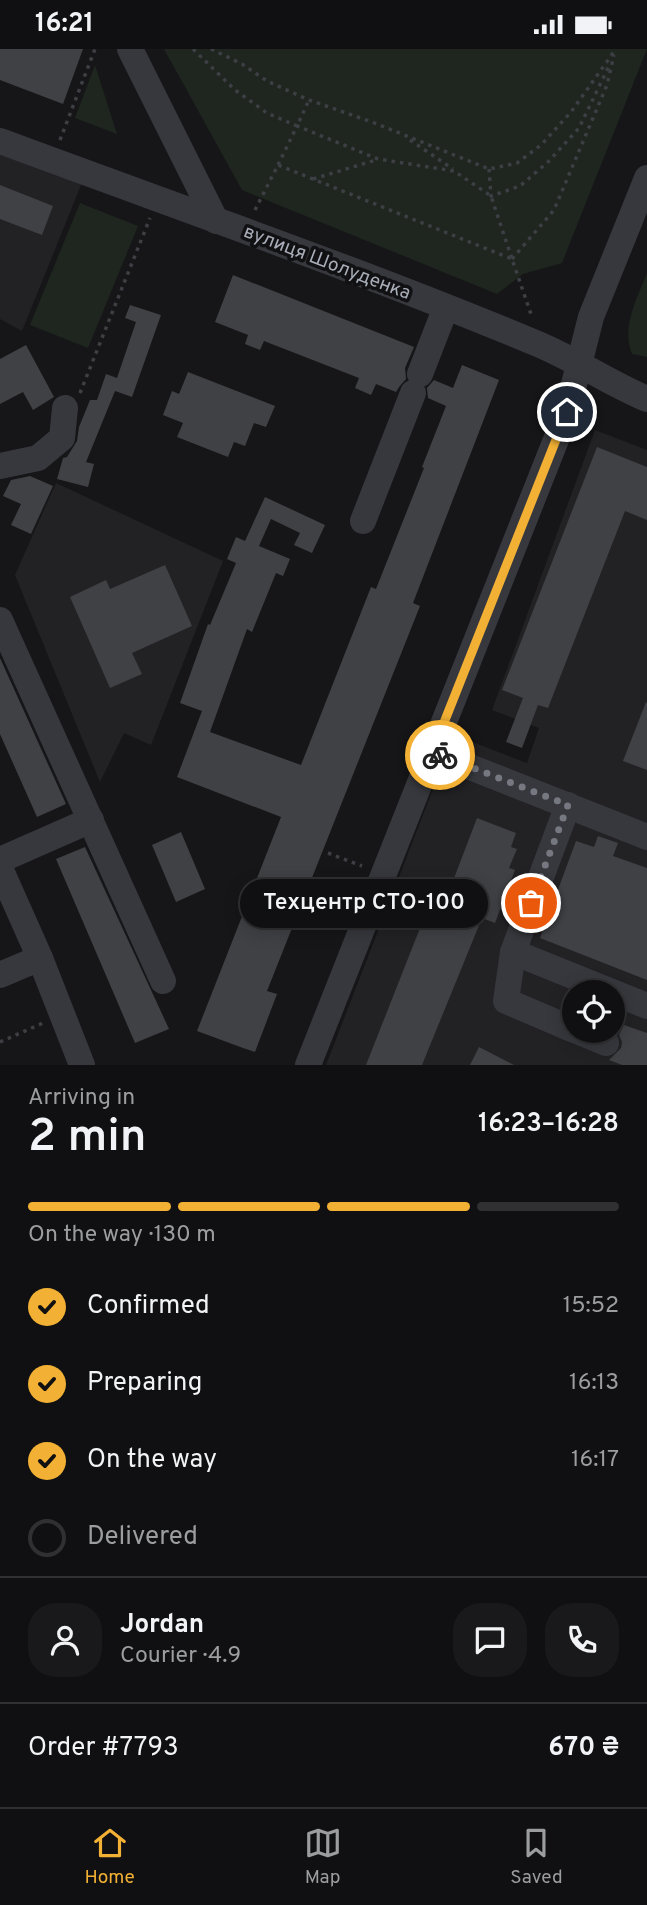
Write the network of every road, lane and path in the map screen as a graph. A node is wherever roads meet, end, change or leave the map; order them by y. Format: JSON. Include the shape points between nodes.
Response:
{"nodes":[{"id":1,"x":95,"y":49,"type":"edge"},
{"id":2,"x":130,"y":49,"type":"edge"},
{"id":3,"x":193,"y":49,"type":"edge"},
{"id":4,"x":211,"y":49,"type":"edge"},
{"id":5,"x":616,"y":49,"type":"edge"},
{"id":6,"x":614,"y":55,"type":"junction"},
{"id":7,"x":309,"y":100,"type":"junction"},
{"id":8,"x":297,"y":126,"type":"junction"},
{"id":9,"x":404,"y":136,"type":"junction"},
{"id":10,"x":0,"y":141,"type":"edge"},
{"id":11,"x":59,"y":142,"type":"dead end"},
{"id":12,"x":378,"y":159,"type":"junction"},
{"id":13,"x":278,"y":165,"type":"junction"},
{"id":14,"x":489,"y":169,"type":"junction"},
{"id":15,"x":454,"y":171,"type":"junction"},
{"id":16,"x":647,"y":178,"type":"edge"},
{"id":17,"x":312,"y":179,"type":"junction"},
{"id":18,"x":491,"y":196,"type":"junction"},
{"id":19,"x":152,"y":213,"type":"dead end"},
{"id":20,"x":253,"y":215,"type":"dead end"},
{"id":21,"x":216,"y":221,"type":"junction"},
{"id":22,"x":512,"y":259,"type":"junction"},
{"id":23,"x":446,"y":307,"type":"junction"},
{"id":24,"x":532,"y":317,"type":"dead end"},
{"id":25,"x":579,"y":364,"type":"junction"},
{"id":26,"x":647,"y":399,"type":"edge"},
{"id":27,"x":71,"y":404,"type":"joint"},
{"id":28,"x":0,"y":466,"type":"edge"},
{"id":29,"x":363,"y":520,"type":"dead end"},
{"id":30,"x":0,"y":620,"type":"edge"},
{"id":31,"x":432,"y":753,"type":"junction"},
{"id":32,"x":568,"y":805,"type":"junction"},
{"id":33,"x":91,"y":820,"type":"junction"},
{"id":34,"x":647,"y":837,"type":"edge"},
{"id":35,"x":328,"y":853,"type":"dead end"},
{"id":36,"x":0,"y":860,"type":"edge"},
{"id":37,"x":364,"y":867,"type":"dead end"},
{"id":38,"x":0,"y":868,"type":"edge"},
{"id":39,"x":513,"y":952,"type":"junction"},
{"id":40,"x":40,"y":958,"type":"junction"},
{"id":41,"x":0,"y":975,"type":"edge"},
{"id":42,"x":163,"y":981,"type":"dead end"},
{"id":43,"x":647,"y":1006,"type":"edge"},
{"id":44,"x":52,"y":1019,"type":"dead end"},
{"id":45,"x":562,"y":1024,"type":"edge"},
{"id":46,"x":0,"y":1042,"type":"edge"},
{"id":47,"x":82,"y":1065,"type":"edge"},
{"id":48,"x":308,"y":1065,"type":"edge"}],
"edges":[{"from":1,"to":11,"type":"path"},
{"from":2,"to":21,"type":"street"},
{"from":3,"to":8,"type":"path","via":[[235,90],[267,113]]},
{"from":4,"to":7,"type":"path"},
{"from":5,"to":6,"type":"path"},
{"from":5,"to":14,"type":"path","via":[[541,145],[517,163]]},
{"from":6,"to":18,"type":"path","via":[[579,128],[520,186]]},
{"from":6,"to":22,"type":"path","via":[[607,85],[554,210]]},
{"from":7,"to":8,"type":"path"},
{"from":7,"to":9,"type":"path"},
{"from":8,"to":12,"type":"path"},
{"from":8,"to":13,"type":"path"},
{"from":9,"to":14,"type":"path"},
{"from":9,"to":15,"type":"path"},
{"from":10,"to":21,"type":"street","name":"вулиця Шолуденка"},
{"from":12,"to":15,"type":"path"},
{"from":12,"to":17,"type":"path"},
{"from":13,"to":17,"type":"path"},
{"from":13,"to":20,"type":"path"},
{"from":14,"to":18,"type":"path"},
{"from":15,"to":18,"type":"path"},
{"from":16,"to":25,"type":"street","via":[[590,317]]},
{"from":17,"to":22,"type":"path"},
{"from":18,"to":22,"type":"path"},
{"from":19,"to":27,"type":"path"},
{"from":21,"to":23,"type":"street","name":"вулиця Шолуденка"},
{"from":22,"to":24,"type":"path"},
{"from":23,"to":25,"type":"street","name":"вулиця Шолуденка"},
{"from":23,"to":29,"type":"street"},
{"from":25,"to":26,"type":"street","name":"вулиця Шолуденка"},
{"from":25,"to":31,"type":"street","via":[[567,412]]},
{"from":27,"to":28,"type":"street","via":[[62,438],[38,458]]},
{"from":30,"to":33,"type":"street"},
{"from":31,"to":32,"type":"street"},
{"from":31,"to":48,"type":"street"},
{"from":32,"to":34,"type":"street"},
{"from":32,"to":39,"type":"street"},
{"from":33,"to":36,"type":"street"},
{"from":33,"to":42,"type":"street"},
{"from":35,"to":37,"type":"path"},
{"from":38,"to":40,"type":"street"},
{"from":39,"to":43,"type":"street"},
{"from":39,"to":45,"type":"street","via":[[506,1000]]},
{"from":40,"to":41,"type":"street"},
{"from":40,"to":47,"type":"street"},
{"from":44,"to":46,"type":"path"}]}
